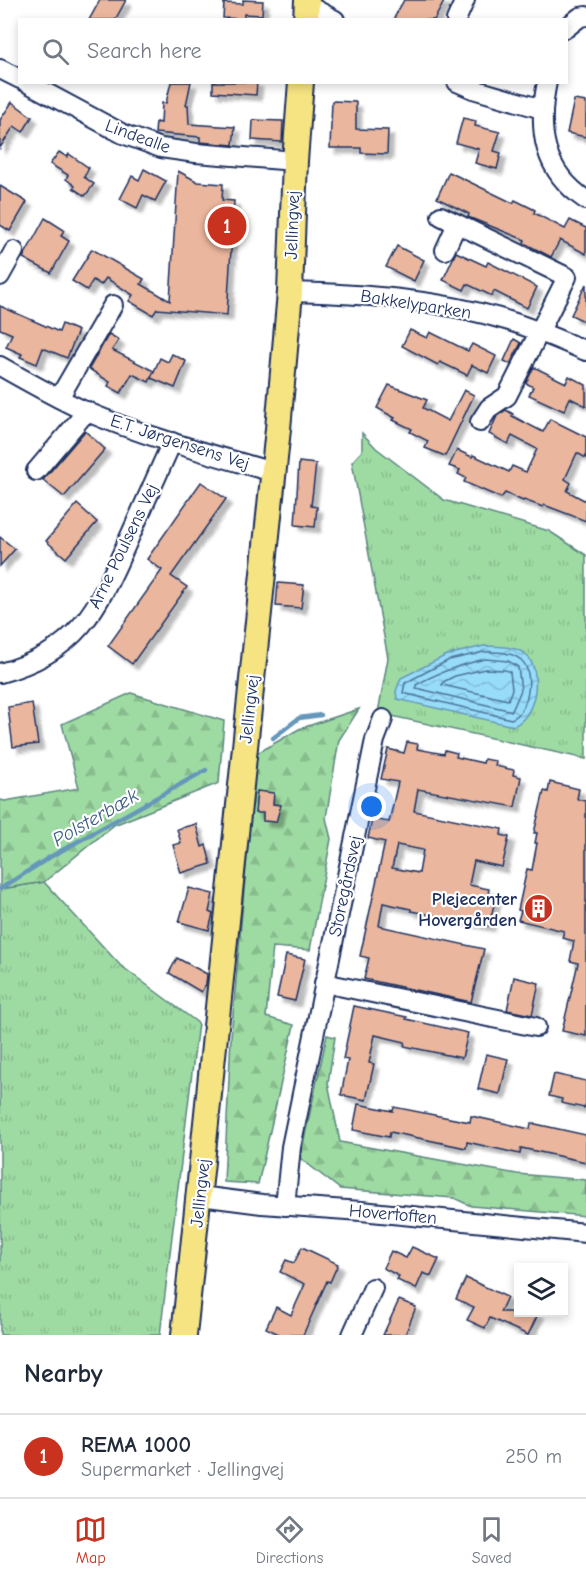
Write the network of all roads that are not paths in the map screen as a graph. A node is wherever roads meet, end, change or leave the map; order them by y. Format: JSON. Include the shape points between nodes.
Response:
{"nodes":[{"id":1,"x":465,"y":0,"type":"edge"},
{"id":2,"x":307,"y":8,"type":"edge"},
{"id":3,"x":586,"y":16,"type":"edge"},
{"id":4,"x":330,"y":18,"type":"edge"},
{"id":5,"x":457,"y":18,"type":"edge"},
{"id":6,"x":568,"y":27,"type":"edge"},
{"id":7,"x":0,"y":69,"type":"edge"},
{"id":8,"x":18,"y":78,"type":"edge"},
{"id":9,"x":30,"y":84,"type":"edge"},
{"id":10,"x":301,"y":84,"type":"edge"},
{"id":11,"x":462,"y":84,"type":"edge"},
{"id":12,"x":547,"y":84,"type":"edge"},
{"id":13,"x":542,"y":109,"type":"junction"},
{"id":14,"x":295,"y":161,"type":"junction"},
{"id":15,"x":586,"y":200,"type":"edge"},
{"id":16,"x":445,"y":250,"type":"dead end"},
{"id":17,"x":14,"y":251,"type":"dead end"},
{"id":18,"x":0,"y":276,"type":"edge"},
{"id":19,"x":290,"y":292,"type":"junction"},
{"id":20,"x":113,"y":305,"type":"dead end"},
{"id":21,"x":541,"y":332,"type":"junction"},
{"id":22,"x":586,"y":351,"type":"edge"},
{"id":23,"x":0,"y":366,"type":"edge"},
{"id":24,"x":59,"y":398,"type":"junction"},
{"id":25,"x":87,"y":411,"type":"junction"},
{"id":26,"x":480,"y":422,"type":"dead end"},
{"id":27,"x":172,"y":442,"type":"junction"},
{"id":28,"x":36,"y":471,"type":"dead end"},
{"id":29,"x":273,"y":472,"type":"junction"},
{"id":30,"x":0,"y":673,"type":"edge"},
{"id":31,"x":383,"y":718,"type":"dead end"},
{"id":32,"x":324,"y":983,"type":"junction"},
{"id":33,"x":536,"y":1027,"type":"dead end"},
{"id":34,"x":200,"y":1196,"type":"junction"},
{"id":35,"x":285,"y":1206,"type":"junction"},
{"id":36,"x":586,"y":1233,"type":"edge"},
{"id":37,"x":373,"y":1288,"type":"dead end"},
{"id":38,"x":184,"y":1335,"type":"edge"},
{"id":39,"x":352,"y":1335,"type":"edge"}],
"edges":[{"from":1,"to":5,"type":"street"},
{"from":2,"to":4,"type":"street"},
{"from":3,"to":6,"type":"street"},
{"from":7,"to":8,"type":"street"},
{"from":9,"to":14,"type":"street","name":"Lindealle","via":[[123,134],[161,148]]},
{"from":10,"to":14,"type":"main road","name":"Jellingvej"},
{"from":11,"to":13,"type":"street"},
{"from":12,"to":13,"type":"street"},
{"from":13,"to":15,"type":"street","via":[[545,146],[557,172]]},
{"from":14,"to":19,"type":"main road","name":"Jellingvej"},
{"from":16,"to":21,"type":"street","via":[[449,220],[567,278]]},
{"from":17,"to":18,"type":"street"},
{"from":19,"to":21,"type":"street","name":"Bakkelyparken","via":[[346,293],[413,301],[499,318]]},
{"from":19,"to":29,"type":"main road","name":"Jellingvej"},
{"from":20,"to":24,"type":"street"},
{"from":21,"to":22,"type":"street","name":"Bakkelyparken"},
{"from":21,"to":26,"type":"street","via":[[507,396],[489,408]]},
{"from":23,"to":24,"type":"street","name":"E.T. Jørgensens Vej"},
{"from":24,"to":25,"type":"street","name":"E.T. Jørgensens Vej"},
{"from":25,"to":27,"type":"street","name":"E.T. Jørgensens Vej"},
{"from":25,"to":28,"type":"street","name":"E.T. Jørgensens Vej"},
{"from":27,"to":29,"type":"street","name":"E.T. Jørgensens Vej"},
{"from":27,"to":30,"type":"street","name":"Arne Poulsens Vej","via":[[105,594],[86,621],[62,645],[26,666]]},
{"from":29,"to":34,"type":"main road","name":"Jellingvej"},
{"from":31,"to":32,"type":"street","name":"Storegårdsvej","via":[[375,740]]},
{"from":32,"to":33,"type":"street"},
{"from":32,"to":35,"type":"street","name":"Storegårdsvej","via":[[291,1147]]},
{"from":34,"to":35,"type":"street","name":"Hovertoften"},
{"from":34,"to":38,"type":"main road","name":"Jellingvej"},
{"from":35,"to":36,"type":"street","name":"Hovertoften"},
{"from":37,"to":39,"type":"street"}]}
